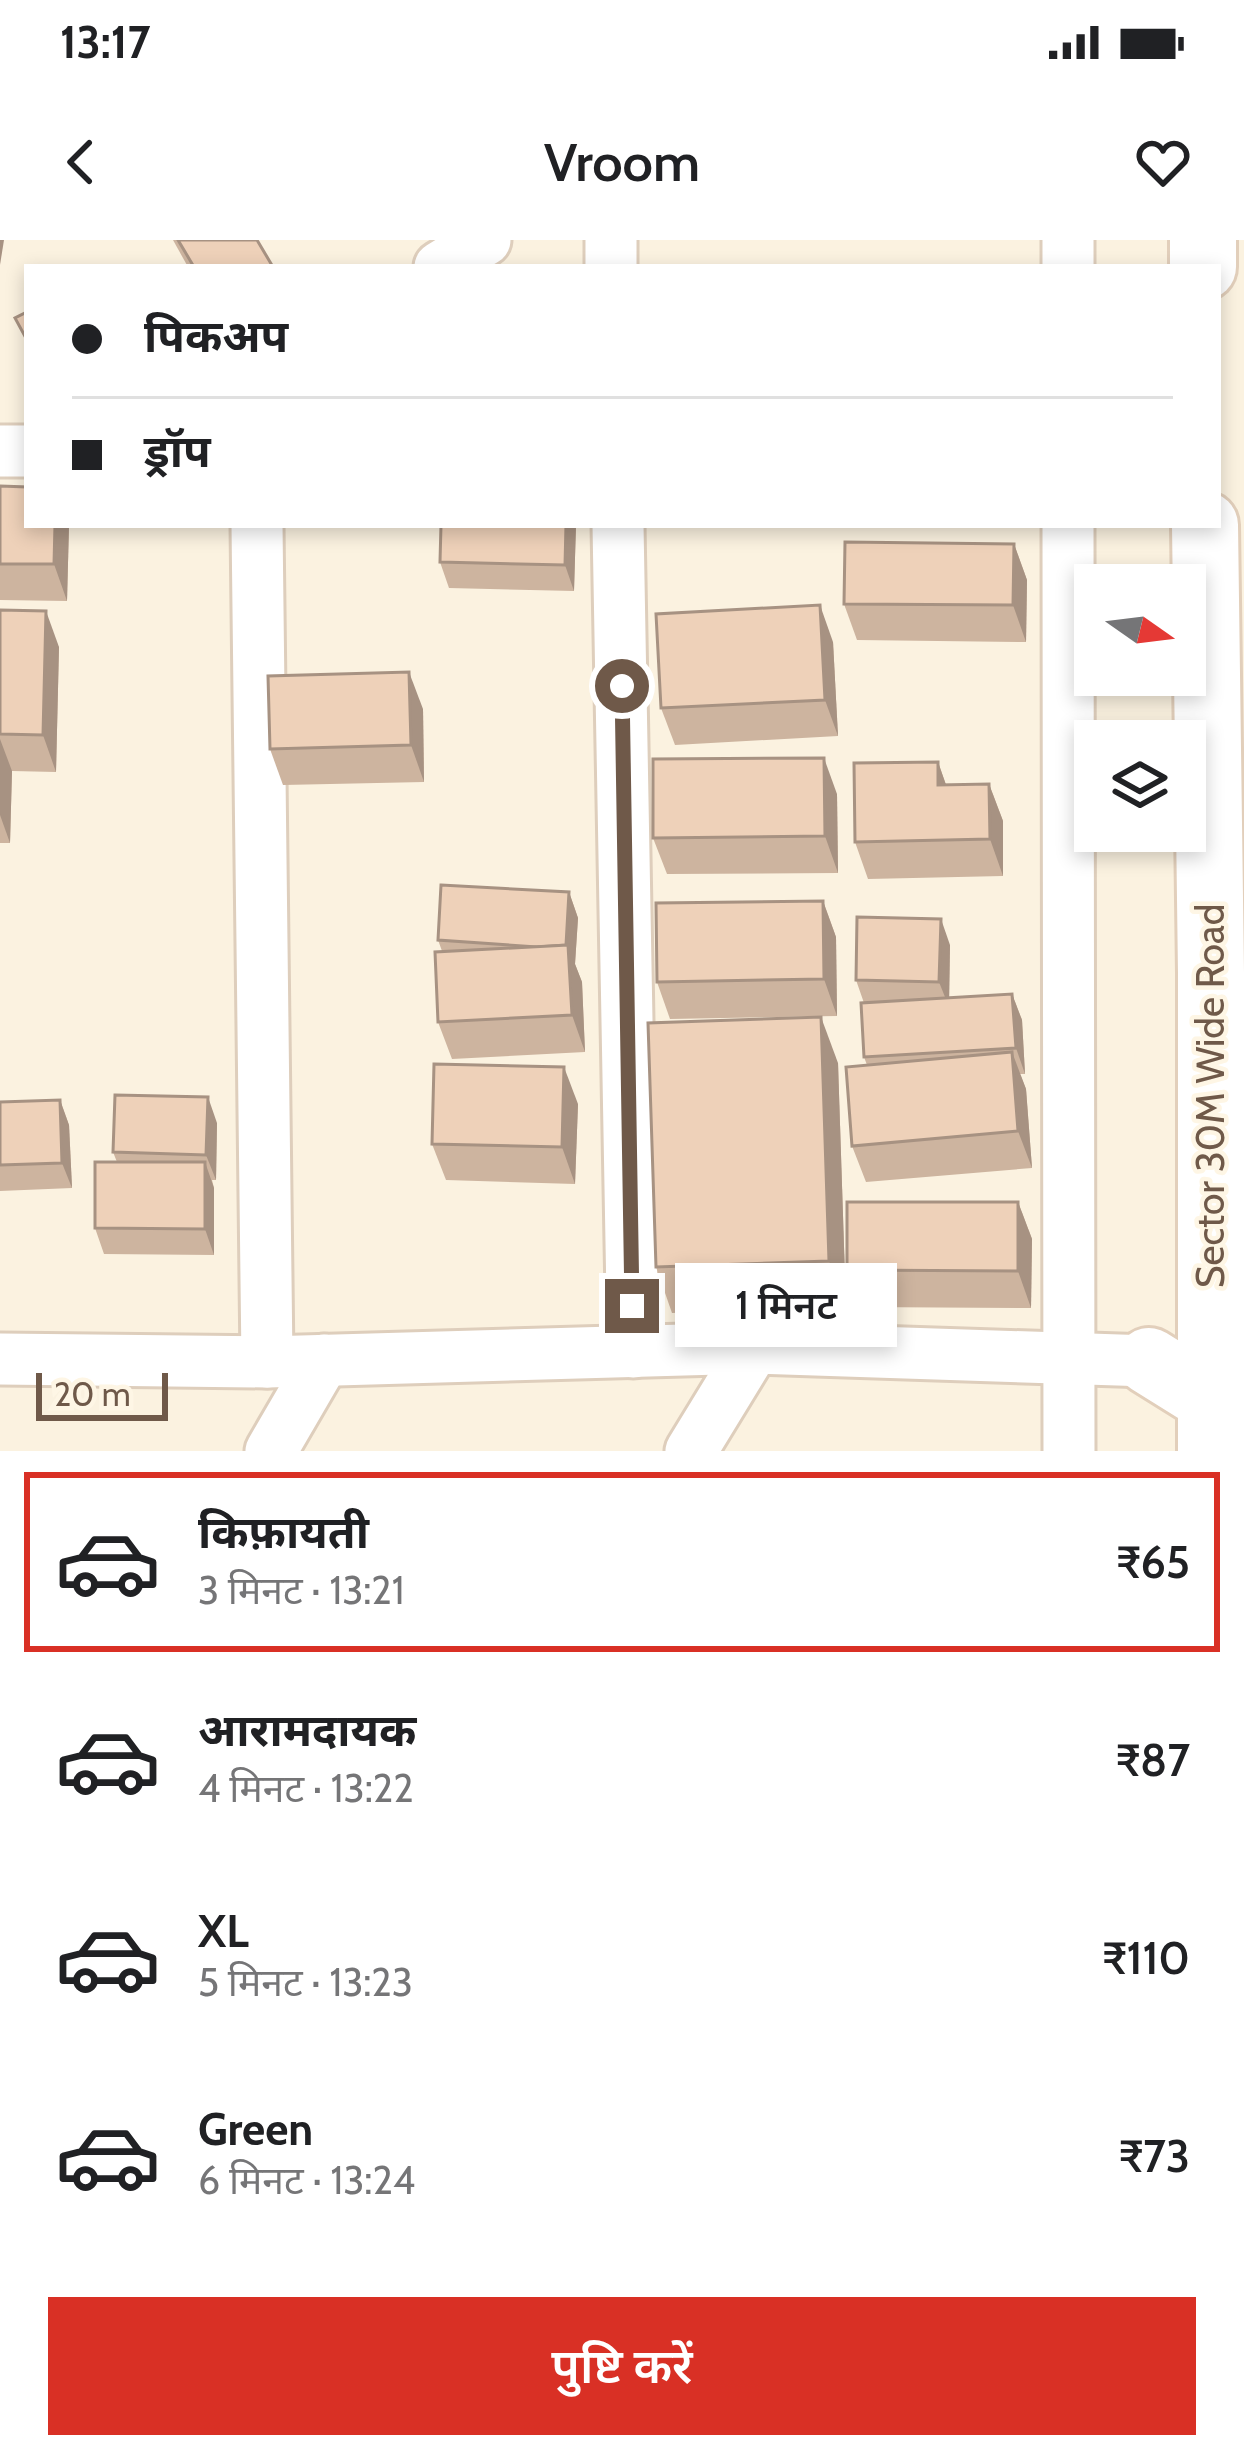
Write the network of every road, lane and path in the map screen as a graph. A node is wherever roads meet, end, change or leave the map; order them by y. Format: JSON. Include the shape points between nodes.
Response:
{"nodes":[{"id":1,"x":485,"y":240,"type":"edge"},
{"id":2,"x":445,"y":264,"type":"edge"},
{"id":3,"x":257,"y":528,"type":"edge"},
{"id":4,"x":618,"y":528,"type":"edge"},
{"id":5,"x":1068,"y":528,"type":"edge"},
{"id":6,"x":1205,"y":528,"type":"edge"},
{"id":7,"x":1227,"y":869,"type":"edge"},
{"id":8,"x":1227,"y":1333,"type":"edge"},
{"id":9,"x":754,"y":1348,"type":"junction"},
{"id":10,"x":633,"y":1352,"type":"junction"},
{"id":11,"x":1067,"y":1357,"type":"junction"},
{"id":12,"x":0,"y":1359,"type":"edge"},
{"id":13,"x":324,"y":1360,"type":"junction"},
{"id":14,"x":1148,"y":1361,"type":"junction"},
{"id":15,"x":267,"y":1362,"type":"junction"},
{"id":16,"x":1222,"y":1416,"type":"edge"},
{"id":17,"x":271,"y":1451,"type":"edge"},
{"id":18,"x":691,"y":1451,"type":"edge"},
{"id":19,"x":1069,"y":1451,"type":"edge"}],
"edges":[{"from":1,"to":2,"type":"street"},
{"from":3,"to":15,"type":"street"},
{"from":4,"to":10,"type":"street"},
{"from":5,"to":11,"type":"street"},
{"from":6,"to":7,"type":"main road","name":"Sector 30M Wide Road"},
{"from":7,"to":8,"type":"main road","name":"Sector 30M Wide Road"},
{"from":8,"to":14,"type":"main road"},
{"from":8,"to":16,"type":"main road","name":"Sector 30M Wide Road"},
{"from":9,"to":10,"type":"street"},
{"from":9,"to":11,"type":"street"},
{"from":9,"to":18,"type":"street"},
{"from":10,"to":13,"type":"street"},
{"from":11,"to":14,"type":"street"},
{"from":11,"to":19,"type":"street"},
{"from":12,"to":15,"type":"street"},
{"from":13,"to":15,"type":"street"},
{"from":13,"to":17,"type":"street"},
{"from":14,"to":16,"type":"main road"}]}
